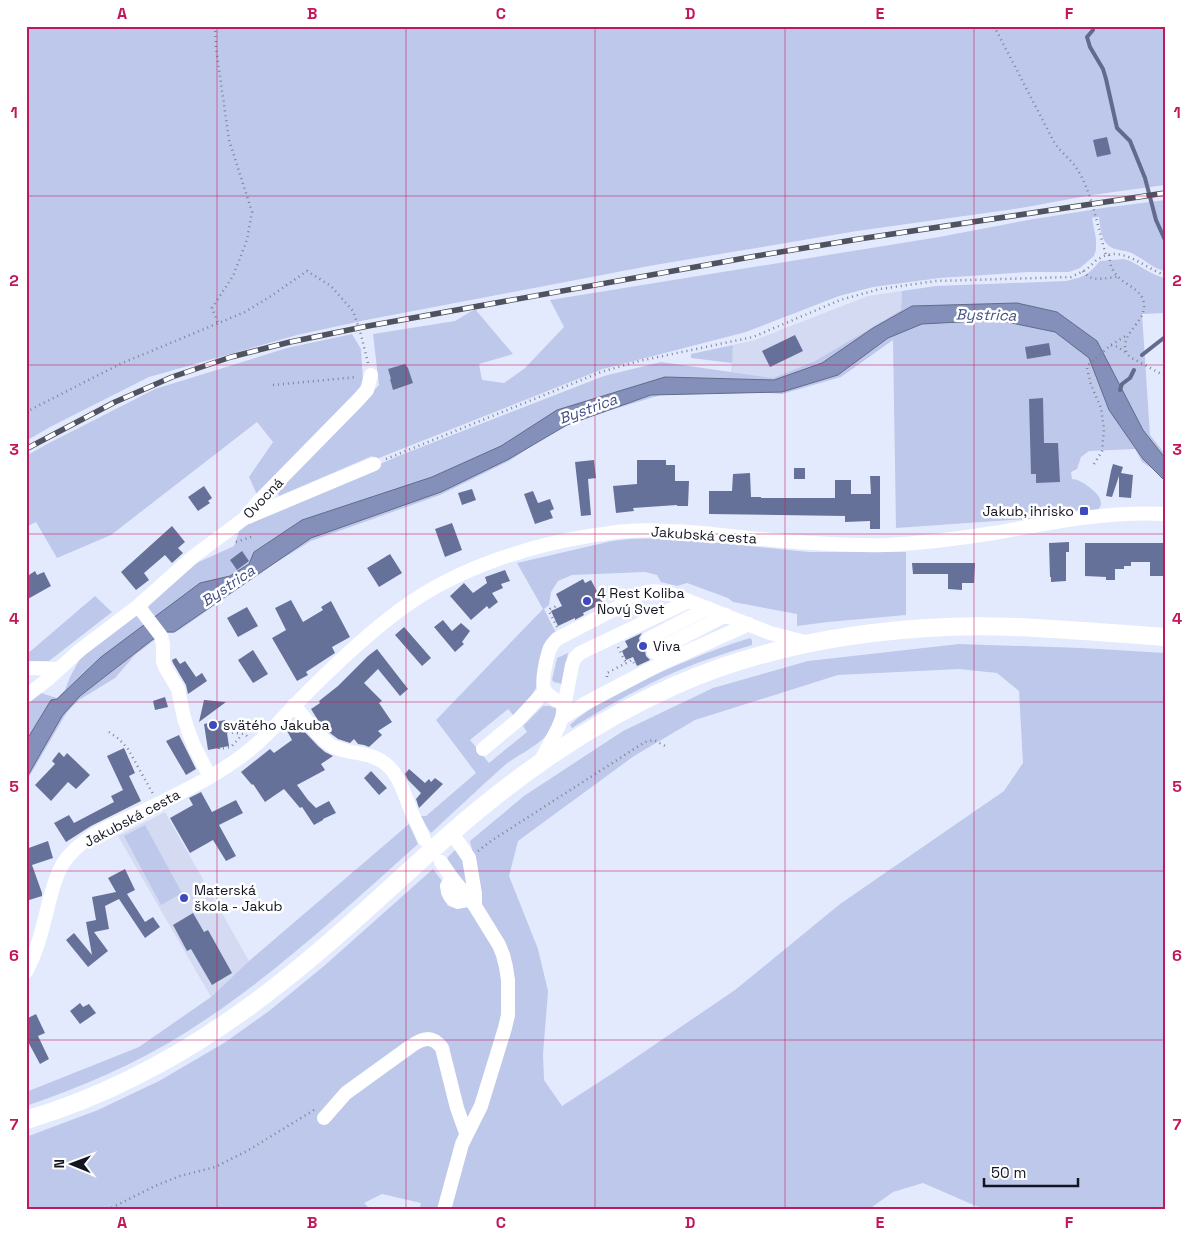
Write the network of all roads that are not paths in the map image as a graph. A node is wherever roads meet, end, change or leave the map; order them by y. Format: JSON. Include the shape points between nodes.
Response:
{"nodes":[{"id":1,"x":371,"y":375,"type":"road end"},
{"id":2,"x":374,"y":464,"type":"road end"},
{"id":3,"x":1165,"y":514,"type":"edge"},
{"id":4,"x":244,"y":518,"type":"junction"},
{"id":5,"x":690,"y":601,"type":"junction"},
{"id":6,"x":138,"y":606,"type":"junction"},
{"id":7,"x":708,"y":608,"type":"junction"},
{"id":8,"x":726,"y":615,"type":"junction"},
{"id":9,"x":641,"y":624,"type":"junction"},
{"id":10,"x":749,"y":624,"type":"junction"},
{"id":11,"x":1165,"y":637,"type":"edge"},
{"id":12,"x":648,"y":639,"type":"junction"},
{"id":13,"x":810,"y":643,"type":"junction"},
{"id":14,"x":657,"y":658,"type":"junction"},
{"id":15,"x":26,"y":668,"type":"edge"},
{"id":16,"x":59,"y":669,"type":"junction"},
{"id":17,"x":546,"y":692,"type":"junction"},
{"id":18,"x":26,"y":696,"type":"edge"},
{"id":19,"x":294,"y":706,"type":"junction"},
{"id":20,"x":563,"y":711,"type":"junction"},
{"id":21,"x":483,"y":748,"type":"dead end"},
{"id":22,"x":538,"y":764,"type":"junction"},
{"id":23,"x":210,"y":777,"type":"junction"},
{"id":24,"x":449,"y":835,"type":"junction"},
{"id":25,"x":424,"y":839,"type":"dead end"},
{"id":26,"x":441,"y":862,"type":"dead end"},
{"id":27,"x":471,"y":901,"type":"junction"},
{"id":28,"x":26,"y":972,"type":"edge"},
{"id":29,"x":321,"y":1113,"type":"road end"},
{"id":30,"x":26,"y":1120,"type":"edge"},
{"id":31,"x":466,"y":1133,"type":"junction"},
{"id":32,"x":444,"y":1210,"type":"edge"}],
"edges":[{"from":1,"to":4,"type":"street","name":"Ovocná","via":[[367,390]]},
{"from":2,"to":4,"type":"street"},
{"from":3,"to":19,"type":"street","name":"Jakubská cesta","via":[[1112,515],[888,545],[779,541],[672,531],[627,531],[571,539],[475,568],[427,591],[346,654]]},
{"from":4,"to":6,"type":"street","name":"Ovocná","via":[[175,571]]},
{"from":5,"to":7,"type":"street"},
{"from":5,"to":9,"type":"street"},
{"from":5,"to":17,"type":"street","via":[[657,591],[644,593],[557,638],[552,644],[543,681]]},
{"from":6,"to":16,"type":"street","name":"Ovocná"},
{"from":6,"to":23,"type":"street","via":[[161,636],[165,668],[178,690],[194,746]]},
{"from":7,"to":8,"type":"street"},
{"from":7,"to":12,"type":"street"},
{"from":8,"to":10,"type":"street"},
{"from":8,"to":14,"type":"street"},
{"from":9,"to":12,"type":"street"},
{"from":9,"to":20,"type":"street","via":[[575,658]]},
{"from":10,"to":13,"type":"street"},
{"from":10,"to":14,"type":"street"},
{"from":11,"to":13,"type":"main road","via":[[947,627]]},
{"from":12,"to":14,"type":"street"},
{"from":13,"to":22,"type":"main road","via":[[742,661],[678,684],[613,717]]},
{"from":14,"to":20,"type":"street","via":[[586,703]]},
{"from":15,"to":16,"type":"street"},
{"from":16,"to":18,"type":"street","name":"Ovocná"},
{"from":17,"to":20,"type":"street"},
{"from":17,"to":21,"type":"street"},
{"from":19,"to":23,"type":"street","name":"Jakubská cesta","via":[[256,746]]},
{"from":19,"to":25,"type":"street","via":[[332,746],[364,753],[390,767]]},
{"from":20,"to":22,"type":"street","via":[[558,728]]},
{"from":22,"to":24,"type":"main road"},
{"from":23,"to":28,"type":"street","name":"Jakubská cesta","via":[[89,838],[69,856],[56,879],[34,957]]},
{"from":24,"to":27,"type":"street","via":[[469,858],[474,885]]},
{"from":24,"to":30,"type":"main road","via":[[277,986],[223,1025],[133,1078]]},
{"from":26,"to":27,"type":"street"},
{"from":27,"to":31,"type":"street","via":[[503,955],[508,980],[508,1014],[483,1099]]},
{"from":29,"to":31,"type":"street","via":[[426,1038],[438,1042],[442,1048]]},
{"from":31,"to":32,"type":"street"}]}
